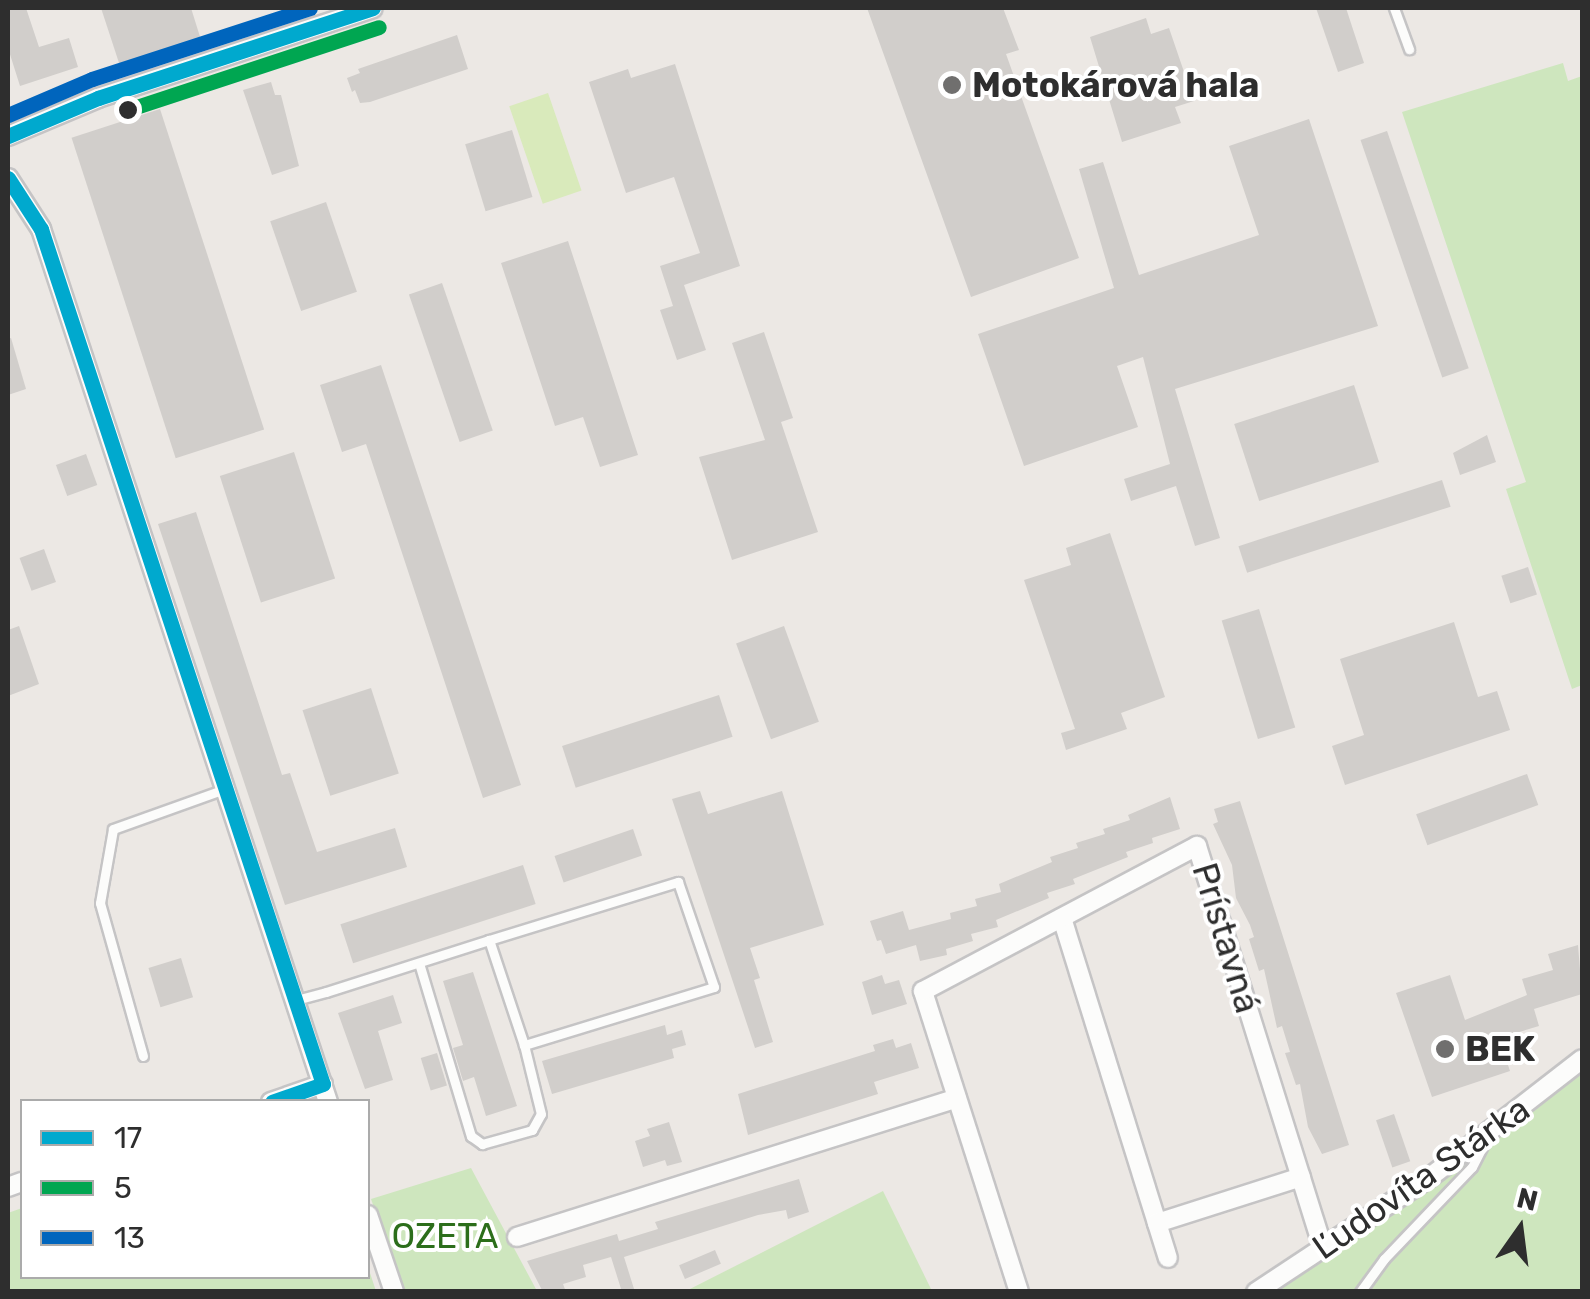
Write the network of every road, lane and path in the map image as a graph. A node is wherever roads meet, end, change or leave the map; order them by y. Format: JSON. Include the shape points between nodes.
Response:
{"nodes":[{"id":1,"x":372,"y":8,"type":"edge"},
{"id":2,"x":1394,"y":8,"type":"edge"},
{"id":3,"x":1408,"y":49,"type":"dead end"},
{"id":4,"x":8,"y":136,"type":"edge"},
{"id":5,"x":8,"y":178,"type":"edge"},
{"id":6,"x":227,"y":789,"type":"junction"},
{"id":7,"x":1062,"y":918,"type":"junction"},
{"id":8,"x":489,"y":940,"type":"junction"},
{"id":9,"x":419,"y":962,"type":"junction"},
{"id":10,"x":296,"y":1000,"type":"junction"},
{"id":11,"x":524,"y":1045,"type":"junction"},
{"id":12,"x":143,"y":1056,"type":"dead end"},
{"id":13,"x":1582,"y":1059,"type":"edge"},
{"id":14,"x":326,"y":1093,"type":"edge"},
{"id":15,"x":958,"y":1098,"type":"junction"},
{"id":16,"x":289,"y":1099,"type":"edge"},
{"id":17,"x":1488,"y":1135,"type":"junction"},
{"id":18,"x":1301,"y":1176,"type":"junction"},
{"id":19,"x":370,"y":1222,"type":"edge"},
{"id":20,"x":1157,"y":1223,"type":"junction"},
{"id":21,"x":517,"y":1237,"type":"dead end"},
{"id":22,"x":1324,"y":1248,"type":"junction"},
{"id":23,"x":1168,"y":1258,"type":"dead end"},
{"id":24,"x":394,"y":1292,"type":"edge"},
{"id":25,"x":1019,"y":1292,"type":"edge"},
{"id":26,"x":1256,"y":1292,"type":"edge"},
{"id":27,"x":1360,"y":1292,"type":"edge"}],
"edges":[{"from":1,"to":4,"type":"street","via":[[98,98]]},
{"from":2,"to":3,"type":"lane"},
{"from":5,"to":6,"type":"street","via":[[41,229]]},
{"from":6,"to":10,"type":"street"},
{"from":6,"to":12,"type":"lane","via":[[113,829],[100,903]]},
{"from":7,"to":15,"type":"street","name":"Prístavná","via":[[923,991]]},
{"from":7,"to":18,"type":"street","name":"Prístavná","via":[[1197,846]]},
{"from":7,"to":20,"type":"street"},
{"from":8,"to":9,"type":"lane"},
{"from":8,"to":11,"type":"lane"},
{"from":8,"to":11,"type":"lane","via":[[678,882],[714,987]]},
{"from":9,"to":10,"type":"lane"},
{"from":9,"to":11,"type":"lane","via":[[471,1136],[482,1144],[532,1130],[541,1114]]},
{"from":10,"to":14,"type":"street"},
{"from":13,"to":17,"type":"street","name":"Ľudovíta Stárka"},
{"from":14,"to":16,"type":"street"},
{"from":15,"to":21,"type":"street"},
{"from":15,"to":25,"type":"street","name":"Prístavná"},
{"from":17,"to":22,"type":"street","name":"Ľudovíta Stárka"},
{"from":17,"to":27,"type":"lane","via":[[1472,1167]]},
{"from":18,"to":20,"type":"street"},
{"from":18,"to":22,"type":"street","name":"Prístavná"},
{"from":19,"to":24,"type":"street"},
{"from":20,"to":23,"type":"street"},
{"from":22,"to":26,"type":"street","name":"Ľudovíta Stárka"}]}
